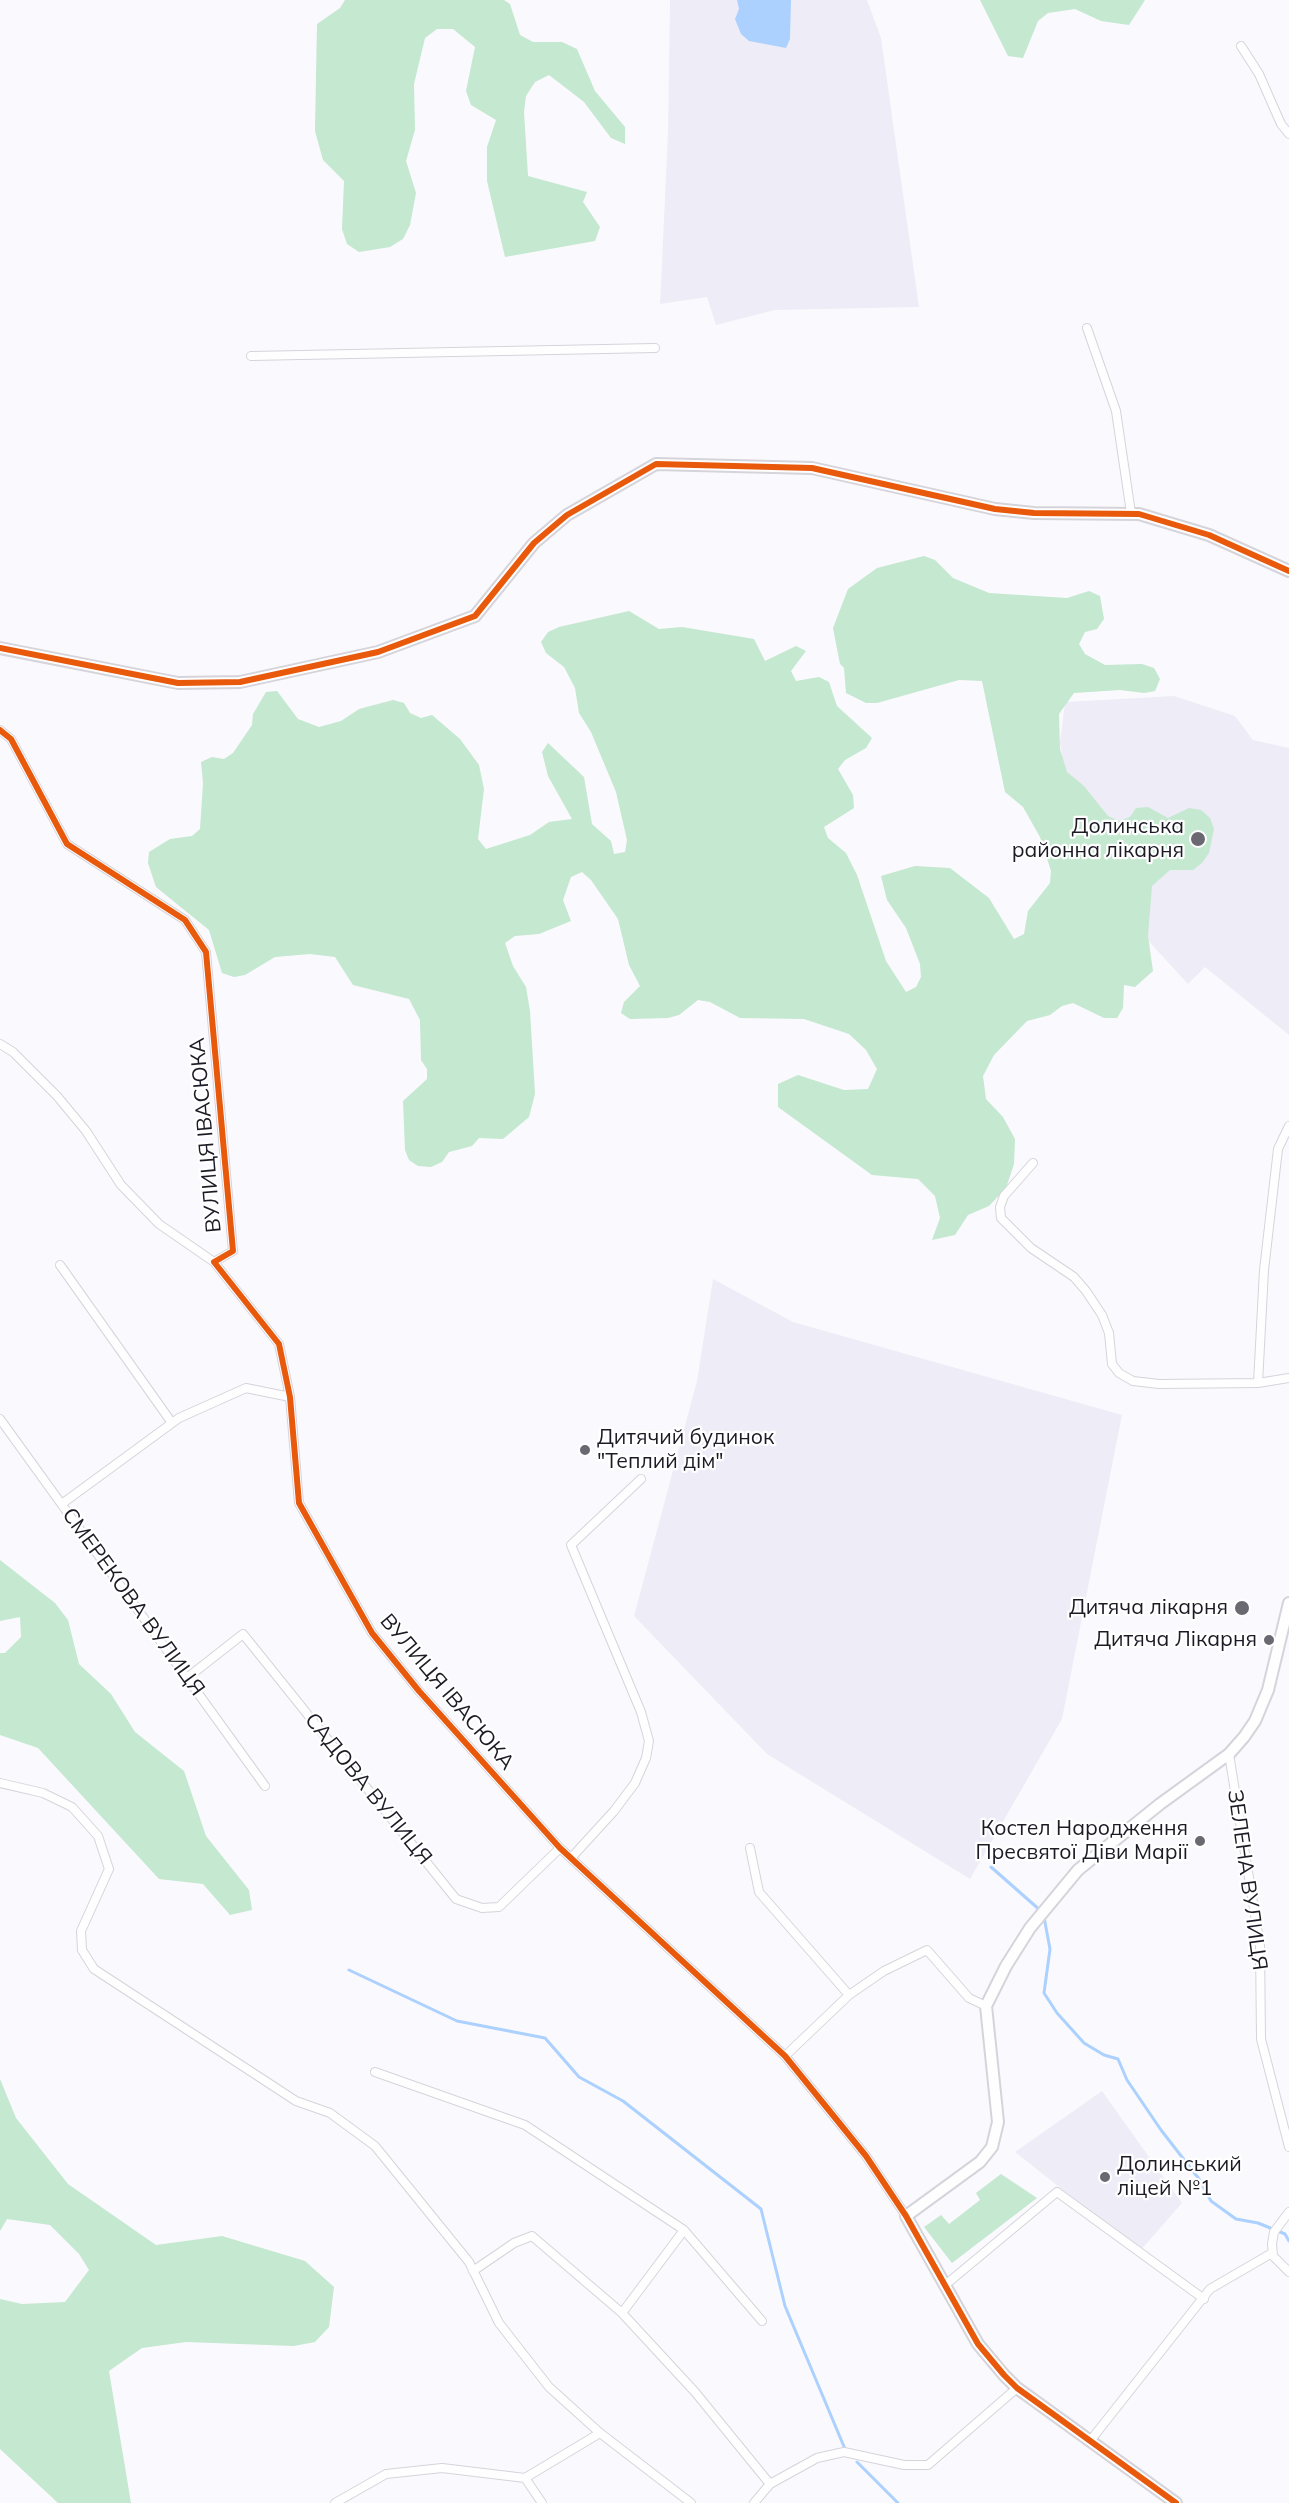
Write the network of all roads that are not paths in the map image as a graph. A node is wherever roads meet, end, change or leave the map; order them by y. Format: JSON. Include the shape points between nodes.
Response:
{"nodes":[{"id":1,"x":1241,"y":46,"type":"dead end"},
{"id":2,"x":1289,"y":134,"type":"edge"},
{"id":3,"x":1087,"y":328,"type":"dead end"},
{"id":4,"x":655,"y":348,"type":"dead end"},
{"id":5,"x":251,"y":356,"type":"dead end"},
{"id":6,"x":1131,"y":513,"type":"junction"},
{"id":7,"x":1289,"y":571,"type":"edge"},
{"id":8,"x":0,"y":648,"type":"edge"},
{"id":9,"x":0,"y":730,"type":"edge"},
{"id":10,"x":0,"y":1044,"type":"edge"},
{"id":11,"x":1289,"y":1126,"type":"edge"},
{"id":12,"x":1033,"y":1163,"type":"dead end"},
{"id":13,"x":214,"y":1262,"type":"junction"},
{"id":14,"x":60,"y":1265,"type":"dead end"},
{"id":15,"x":1289,"y":1378,"type":"edge"},
{"id":16,"x":1258,"y":1383,"type":"junction"},
{"id":17,"x":290,"y":1397,"type":"junction"},
{"id":18,"x":0,"y":1419,"type":"edge"},
{"id":19,"x":172,"y":1423,"type":"junction"},
{"id":20,"x":641,"y":1479,"type":"dead end"},
{"id":21,"x":63,"y":1503,"type":"junction"},
{"id":22,"x":1289,"y":1603,"type":"edge"},
{"id":23,"x":187,"y":1678,"type":"junction"},
{"id":24,"x":1229,"y":1754,"type":"junction"},
{"id":25,"x":0,"y":1783,"type":"edge"},
{"id":26,"x":265,"y":1786,"type":"dead end"},
{"id":27,"x":560,"y":1848,"type":"junction"},
{"id":28,"x":750,"y":1848,"type":"dead end"},
{"id":29,"x":571,"y":1858,"type":"junction"},
{"id":30,"x":849,"y":1995,"type":"junction"},
{"id":31,"x":986,"y":2006,"type":"junction"},
{"id":32,"x":784,"y":2056,"type":"junction"},
{"id":33,"x":375,"y":2073,"type":"dead end"},
{"id":34,"x":1289,"y":2147,"type":"edge"},
{"id":35,"x":1289,"y":2212,"type":"edge"},
{"id":36,"x":906,"y":2216,"type":"junction"},
{"id":37,"x":684,"y":2230,"type":"junction"},
{"id":38,"x":1272,"y":2254,"type":"junction"},
{"id":39,"x":473,"y":2271,"type":"junction"},
{"id":40,"x":1289,"y":2272,"type":"edge"},
{"id":41,"x":944,"y":2286,"type":"junction"},
{"id":42,"x":1204,"y":2299,"type":"junction"},
{"id":43,"x":622,"y":2313,"type":"junction"},
{"id":44,"x":762,"y":2321,"type":"dead end"},
{"id":45,"x":1017,"y":2388,"type":"junction"},
{"id":46,"x":600,"y":2433,"type":"junction"},
{"id":47,"x":1090,"y":2440,"type":"junction"},
{"id":48,"x":525,"y":2478,"type":"junction"},
{"id":49,"x":770,"y":2484,"type":"junction"},
{"id":50,"x":335,"y":2503,"type":"edge"},
{"id":51,"x":542,"y":2503,"type":"edge"},
{"id":52,"x":691,"y":2503,"type":"edge"},
{"id":53,"x":754,"y":2503,"type":"edge"},
{"id":54,"x":1176,"y":2503,"type":"edge"}],
"edges":[{"from":1,"to":2,"type":"street"},
{"from":3,"to":6,"type":"street","via":[[1116,411]]},
{"from":4,"to":5,"type":"street"},
{"from":6,"to":7,"type":"street","via":[[1209,535]]},
{"from":6,"to":8,"type":"street","via":[[995,509],[812,468],[656,464],[567,515],[534,543],[475,616],[378,652],[240,682],[178,683]]},
{"from":9,"to":13,"type":"street","name":"ВУЛИЦЯ ІВАСЮКА","via":[[11,739],[72,849],[185,920],[206,952],[233,1251]]},
{"from":10,"to":13,"type":"street","name":"ВУЛИЦЯ ІВАСЮКА","via":[[57,1096],[122,1185],[159,1224]]},
{"from":11,"to":16,"type":"street","via":[[1277,1154],[1264,1270]]},
{"from":12,"to":16,"type":"street","via":[[1004,1196],[1001,1218],[1031,1248],[1074,1277],[1086,1291],[1102,1315],[1112,1364],[1119,1373],[1133,1381],[1159,1384]]},
{"from":13,"to":17,"type":"street","name":"ВУЛИЦЯ ІВАСЮКА","via":[[279,1344]]},
{"from":14,"to":19,"type":"street"},
{"from":15,"to":16,"type":"street"},
{"from":17,"to":19,"type":"street","via":[[246,1388]]},
{"from":17,"to":27,"type":"street","name":"ВУЛИЦЯ ІВАСЮКА","via":[[299,1503],[372,1633]]},
{"from":18,"to":21,"type":"street","name":"СМЕРЕКОВА ВУЛИЦЯ"},
{"from":19,"to":21,"type":"street"},
{"from":20,"to":29,"type":"street","via":[[571,1545],[641,1712],[649,1741],[635,1783]]},
{"from":21,"to":23,"type":"street","name":"СМЕРЕКОВА ВУЛИЦЯ"},
{"from":22,"to":24,"type":"street","via":[[1268,1690],[1255,1721]]},
{"from":23,"to":26,"type":"street","name":"СМЕРЕКОВА ВУЛИЦЯ"},
{"from":23,"to":27,"type":"street","name":"САДОВА ВУЛИЦЯ","via":[[243,1634],[456,1899],[482,1908],[499,1906]]},
{"from":24,"to":31,"type":"street","via":[[1078,1870],[1030,1928]]},
{"from":24,"to":34,"type":"street","name":"ЗЕЛЕНА ВУЛИЦЯ","via":[[1260,1946],[1261,2039]]},
{"from":25,"to":39,"type":"street","via":[[43,1793],[72,1807],[98,1836],[109,1869],[81,1931],[82,1950],[94,1969],[296,2101],[330,2113],[375,2145]]},
{"from":27,"to":29,"type":"street","name":"ВУЛИЦЯ ІВАСЮКА"},
{"from":28,"to":30,"type":"street","via":[[759,1892]]},
{"from":29,"to":32,"type":"street","name":"ВУЛИЦЯ ІВАСЮКА"},
{"from":30,"to":31,"type":"street","via":[[884,1971],[927,1950],[969,1998]]},
{"from":30,"to":32,"type":"street"},
{"from":31,"to":36,"type":"street","via":[[998,2122],[992,2147],[980,2162]]},
{"from":32,"to":36,"type":"street","name":"ВУЛИЦЯ ІВАСЮКА","via":[[866,2156]]},
{"from":33,"to":37,"type":"street","via":[[525,2126]]},
{"from":35,"to":38,"type":"street","via":[[1274,2232]]},
{"from":36,"to":41,"type":"street"},
{"from":37,"to":43,"type":"street"},
{"from":37,"to":44,"type":"street"},
{"from":38,"to":40,"type":"street"},
{"from":38,"to":42,"type":"street","via":[[1210,2289]]},
{"from":39,"to":43,"type":"street","via":[[514,2243],[532,2236]]},
{"from":39,"to":46,"type":"street","via":[[500,2324],[549,2387]]},
{"from":41,"to":42,"type":"street","via":[[1057,2192]]},
{"from":41,"to":45,"type":"street","via":[[978,2344]]},
{"from":42,"to":47,"type":"street"},
{"from":43,"to":49,"type":"street","via":[[695,2392]]},
{"from":45,"to":47,"type":"street"},
{"from":45,"to":49,"type":"street","via":[[928,2465],[904,2465],[844,2452],[818,2458]]},
{"from":46,"to":48,"type":"street"},
{"from":46,"to":52,"type":"street"},
{"from":47,"to":54,"type":"street"},
{"from":48,"to":50,"type":"street","via":[[442,2468],[386,2474]]},
{"from":48,"to":51,"type":"street"},
{"from":49,"to":53,"type":"street"}]}
